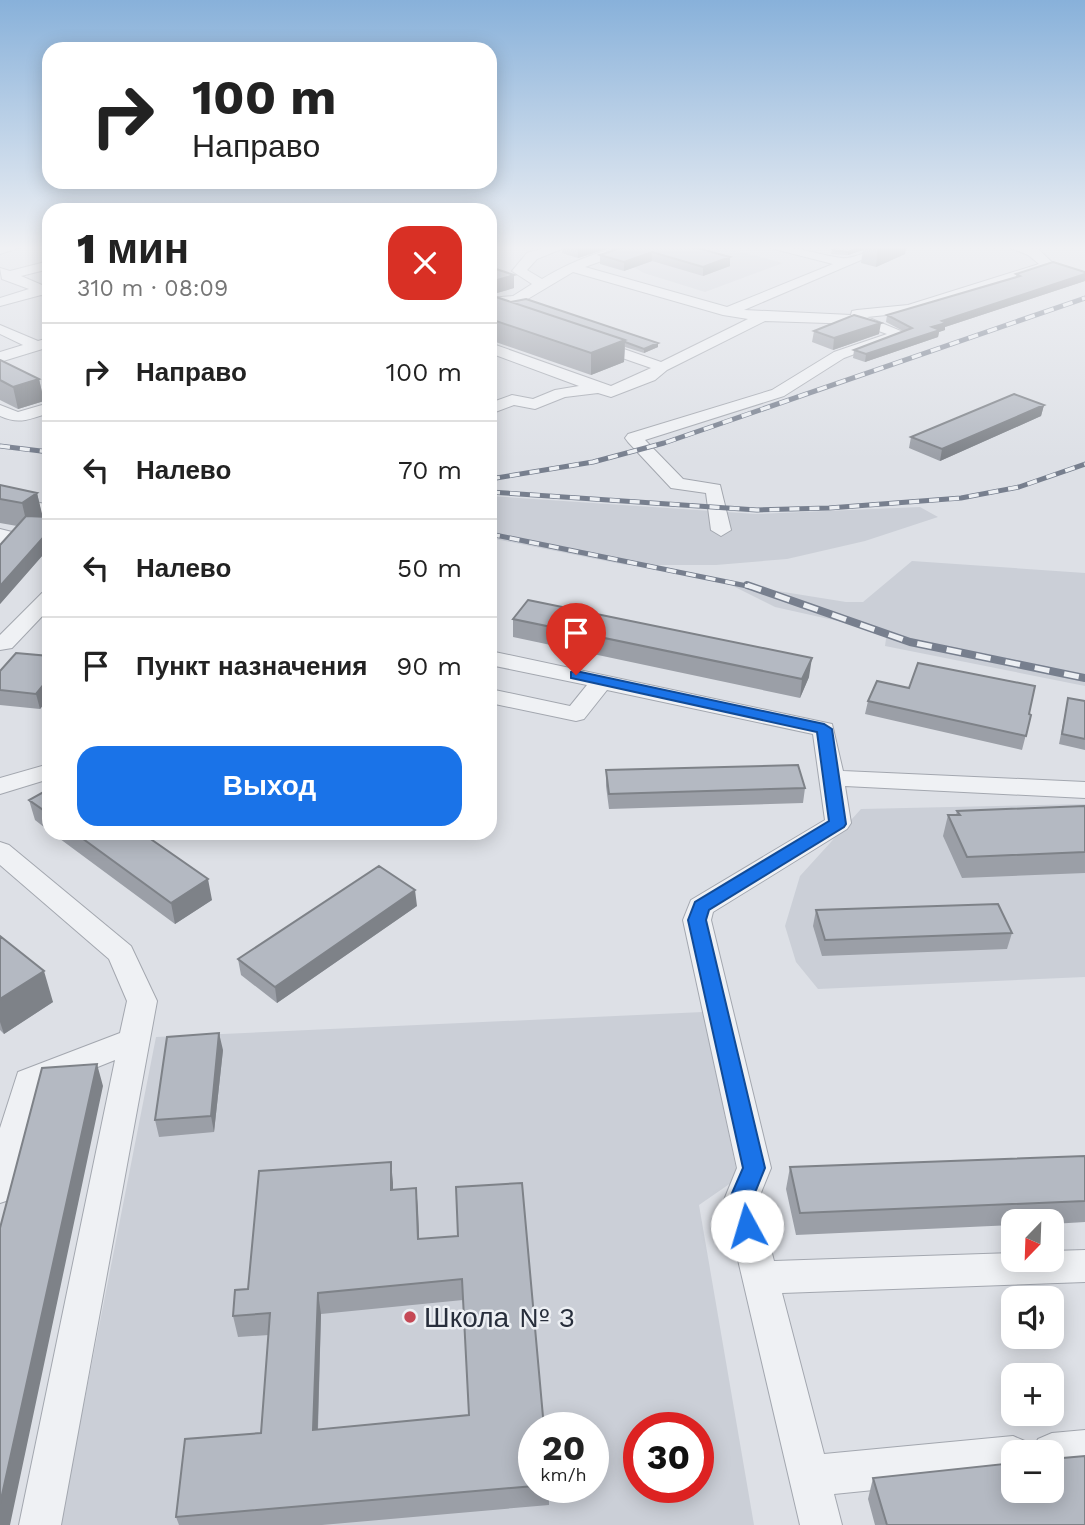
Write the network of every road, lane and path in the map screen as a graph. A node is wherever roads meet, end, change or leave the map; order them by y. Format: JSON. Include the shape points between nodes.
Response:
{"nodes":[{"id":1,"x":771,"y":317,"type":"edge"},
{"id":2,"x":776,"y":317,"type":"edge"},
{"id":3,"x":3,"y":332,"type":"edge"},
{"id":4,"x":576,"y":337,"type":"edge"},
{"id":5,"x":42,"y":344,"type":"edge"},
{"id":6,"x":42,"y":344,"type":"edge"},
{"id":7,"x":497,"y":353,"type":"edge"},
{"id":8,"x":0,"y":357,"type":"edge"},
{"id":9,"x":662,"y":367,"type":"junction"},
{"id":10,"x":600,"y":388,"type":"junction"},
{"id":11,"x":497,"y":406,"type":"edge"},
{"id":12,"x":0,"y":410,"type":"edge"},
{"id":13,"x":42,"y":410,"type":"edge"},
{"id":14,"x":0,"y":500,"type":"edge"},
{"id":15,"x":42,"y":509,"type":"edge"},
{"id":16,"x":721,"y":530,"type":"dead end"},
{"id":17,"x":0,"y":535,"type":"edge"},
{"id":18,"x":0,"y":547,"type":"edge"},
{"id":19,"x":42,"y":604,"type":"edge"},
{"id":20,"x":2,"y":643,"type":"edge"},
{"id":21,"x":497,"y":658,"type":"edge"},
{"id":22,"x":602,"y":681,"type":"junction"},
{"id":23,"x":497,"y":697,"type":"edge"},
{"id":24,"x":42,"y":773,"type":"edge"},
{"id":25,"x":832,"y":778,"type":"junction"},
{"id":26,"x":0,"y":786,"type":"edge"},
{"id":27,"x":1085,"y":790,"type":"edge"},
{"id":28,"x":0,"y":851,"type":"edge"},
{"id":29,"x":134,"y":1040,"type":"junction"},
{"id":30,"x":0,"y":1189,"type":"edge"},
{"id":31,"x":1085,"y":1266,"type":"edge"},
{"id":32,"x":760,"y":1278,"type":"junction"},
{"id":33,"x":1085,"y":1450,"type":"edge"},
{"id":34,"x":1064,"y":1452,"type":"edge"},
{"id":35,"x":1001,"y":1458,"type":"edge"},
{"id":36,"x":809,"y":1476,"type":"junction"},
{"id":37,"x":40,"y":1525,"type":"edge"},
{"id":38,"x":821,"y":1525,"type":"edge"}],
"edges":[{"from":1,"to":9,"type":"street"},
{"from":2,"to":16,"type":"street","via":[[861,320],[901,334],[839,355],[778,393],[634,438],[677,484],[714,489]]},
{"from":3,"to":5,"type":"street"},
{"from":4,"to":9,"type":"street"},
{"from":6,"to":8,"type":"street"},
{"from":7,"to":10,"type":"street"},
{"from":9,"to":10,"type":"street","via":[[611,392]]},
{"from":10,"to":11,"type":"street","via":[[561,393],[535,404],[512,400]]},
{"from":12,"to":13,"type":"street","via":[[18,418]]},
{"from":14,"to":15,"type":"street"},
{"from":17,"to":18,"type":"street","via":[[9,537]]},
{"from":19,"to":20,"type":"street"},
{"from":21,"to":22,"type":"street"},
{"from":22,"to":23,"type":"street","via":[[576,714]]},
{"from":22,"to":25,"type":"street","via":[[824,729]]},
{"from":24,"to":26,"type":"street"},
{"from":25,"to":27,"type":"street"},
{"from":25,"to":32,"type":"street","via":[[838,824],[701,907],[697,920],[754,1168],[740,1200]]},
{"from":28,"to":29,"type":"street","via":[[121,953],[142,1001]]},
{"from":29,"to":30,"type":"street","via":[[29,1081]]},
{"from":29,"to":37,"type":"street"},
{"from":31,"to":32,"type":"street"},
{"from":32,"to":36,"type":"street"},
{"from":33,"to":34,"type":"street"},
{"from":35,"to":36,"type":"street"},
{"from":36,"to":38,"type":"street"}]}
